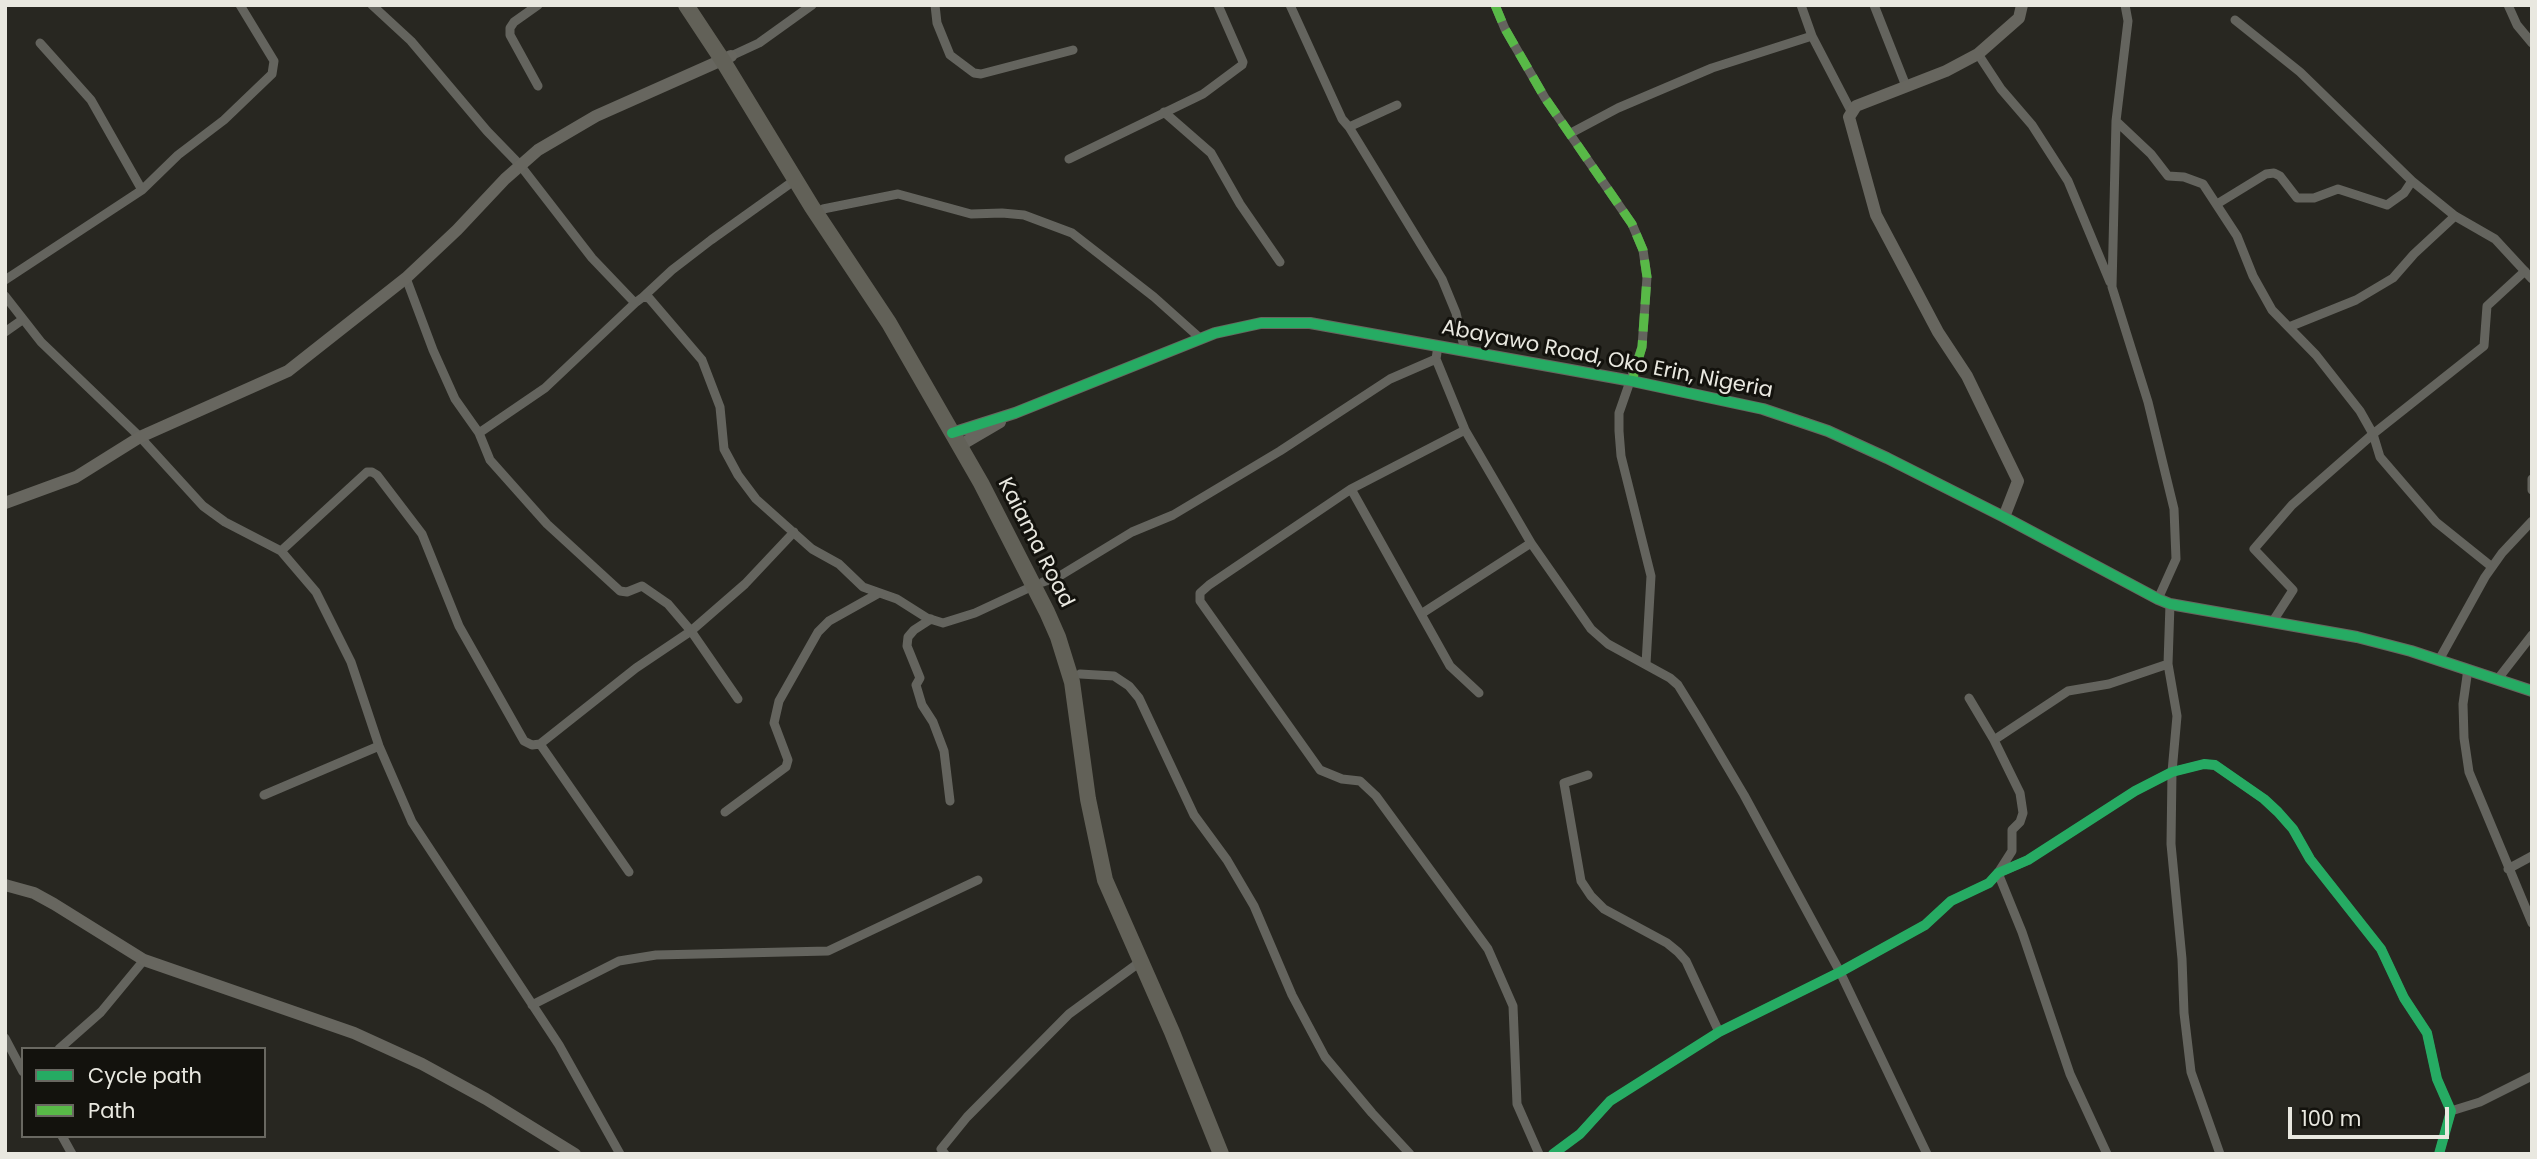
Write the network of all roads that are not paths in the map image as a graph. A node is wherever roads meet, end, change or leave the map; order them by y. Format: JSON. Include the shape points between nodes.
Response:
{"nodes":[{"id":1,"x":240,"y":5,"type":"edge"},
{"id":2,"x":372,"y":5,"type":"edge"},
{"id":3,"x":538,"y":5,"type":"edge"},
{"id":4,"x":686,"y":5,"type":"edge"},
{"id":5,"x":698,"y":5,"type":"edge"},
{"id":6,"x":812,"y":5,"type":"edge"},
{"id":7,"x":935,"y":5,"type":"edge"},
{"id":8,"x":1218,"y":5,"type":"edge"},
{"id":9,"x":1290,"y":5,"type":"edge"},
{"id":10,"x":1495,"y":5,"type":"edge"},
{"id":11,"x":1801,"y":5,"type":"edge"},
{"id":12,"x":1874,"y":5,"type":"edge"},
{"id":13,"x":2022,"y":5,"type":"edge"},
{"id":14,"x":2126,"y":5,"type":"edge"},
{"id":15,"x":2508,"y":5,"type":"edge"},
{"id":16,"x":2235,"y":20,"type":"dead end"},
{"id":17,"x":1812,"y":36,"type":"junction"},
{"id":18,"x":40,"y":43,"type":"dead end"},
{"id":19,"x":2532,"y":43,"type":"edge"},
{"id":20,"x":1073,"y":50,"type":"dead end"},
{"id":21,"x":1978,"y":54,"type":"junction"},
{"id":22,"x":727,"y":58,"type":"junction"},
{"id":23,"x":538,"y":86,"type":"dead end"},
{"id":24,"x":1906,"y":86,"type":"junction"},
{"id":25,"x":1397,"y":105,"type":"dead end"},
{"id":26,"x":1852,"y":111,"type":"junction"},
{"id":27,"x":1164,"y":112,"type":"junction"},
{"id":28,"x":2116,"y":121,"type":"junction"},
{"id":29,"x":1349,"y":127,"type":"junction"},
{"id":30,"x":1571,"y":133,"type":"junction"},
{"id":31,"x":1069,"y":159,"type":"dead end"},
{"id":32,"x":520,"y":165,"type":"junction"},
{"id":33,"x":795,"y":180,"type":"junction"},
{"id":34,"x":2412,"y":181,"type":"junction"},
{"id":35,"x":142,"y":190,"type":"junction"},
{"id":36,"x":2217,"y":204,"type":"junction"},
{"id":37,"x":823,"y":209,"type":"junction"},
{"id":38,"x":2455,"y":216,"type":"junction"},
{"id":39,"x":1280,"y":262,"type":"dead end"},
{"id":40,"x":2528,"y":275,"type":"edge"},
{"id":41,"x":406,"y":278,"type":"junction"},
{"id":42,"x":5,"y":281,"type":"edge"},
{"id":43,"x":2112,"y":287,"type":"junction"},
{"id":44,"x":5,"y":296,"type":"edge"},
{"id":45,"x":639,"y":300,"type":"junction"},
{"id":46,"x":22,"y":320,"type":"junction"},
{"id":47,"x":2289,"y":327,"type":"junction"},
{"id":48,"x":5,"y":332,"type":"edge"},
{"id":49,"x":1201,"y":339,"type":"junction"},
{"id":50,"x":1465,"y":351,"type":"junction"},
{"id":51,"x":1437,"y":353,"type":"junction"},
{"id":52,"x":1632,"y":381,"type":"junction"},
{"id":53,"x":1465,"y":430,"type":"junction"},
{"id":54,"x":479,"y":433,"type":"junction"},
{"id":55,"x":2373,"y":434,"type":"junction"},
{"id":56,"x":139,"y":437,"type":"junction"},
{"id":57,"x":959,"y":438,"type":"junction"},
{"id":58,"x":2532,"y":480,"type":"edge"},
{"id":59,"x":1351,"y":489,"type":"junction"},
{"id":60,"x":2532,"y":490,"type":"edge"},
{"id":61,"x":5,"y":503,"type":"edge"},
{"id":62,"x":2004,"y":517,"type":"junction"},
{"id":63,"x":2532,"y":521,"type":"edge"},
{"id":64,"x":794,"y":532,"type":"junction"},
{"id":65,"x":1531,"y":543,"type":"junction"},
{"id":66,"x":281,"y":551,"type":"junction"},
{"id":67,"x":2492,"y":567,"type":"junction"},
{"id":68,"x":1038,"y":584,"type":"junction"},
{"id":69,"x":879,"y":593,"type":"junction"},
{"id":70,"x":2164,"y":601,"type":"junction"},
{"id":71,"x":1421,"y":614,"type":"junction"},
{"id":72,"x":931,"y":619,"type":"junction"},
{"id":73,"x":2273,"y":621,"type":"junction"},
{"id":74,"x":691,"y":631,"type":"junction"},
{"id":75,"x":2532,"y":635,"type":"edge"},
{"id":76,"x":2439,"y":660,"type":"junction"},
{"id":77,"x":1646,"y":664,"type":"junction"},
{"id":78,"x":2168,"y":664,"type":"junction"},
{"id":79,"x":2468,"y":669,"type":"junction"},
{"id":80,"x":1080,"y":674,"type":"junction"},
{"id":81,"x":2497,"y":680,"type":"junction"},
{"id":82,"x":2532,"y":691,"type":"edge"},
{"id":83,"x":1479,"y":694,"type":"dead end"},
{"id":84,"x":1969,"y":698,"type":"dead end"},
{"id":85,"x":738,"y":699,"type":"dead end"},
{"id":86,"x":1994,"y":740,"type":"junction"},
{"id":87,"x":540,"y":744,"type":"junction"},
{"id":88,"x":379,"y":746,"type":"junction"},
{"id":89,"x":2172,"y":772,"type":"junction"},
{"id":90,"x":1588,"y":775,"type":"dead end"},
{"id":91,"x":264,"y":795,"type":"dead end"},
{"id":92,"x":950,"y":801,"type":"dead end"},
{"id":93,"x":724,"y":812,"type":"dead end"},
{"id":94,"x":2532,"y":856,"type":"edge"},
{"id":95,"x":2508,"y":869,"type":"junction"},
{"id":96,"x":629,"y":872,"type":"dead end"},
{"id":97,"x":1998,"y":873,"type":"junction"},
{"id":98,"x":978,"y":880,"type":"dead end"},
{"id":99,"x":5,"y":886,"type":"edge"},
{"id":100,"x":2532,"y":923,"type":"edge"},
{"id":101,"x":144,"y":960,"type":"junction"},
{"id":102,"x":1140,"y":962,"type":"junction"},
{"id":103,"x":1840,"y":972,"type":"junction"},
{"id":104,"x":533,"y":1005,"type":"junction"},
{"id":105,"x":1719,"y":1032,"type":"junction"},
{"id":106,"x":5,"y":1038,"type":"edge"},
{"id":107,"x":61,"y":1047,"type":"edge"},
{"id":108,"x":21,"y":1068,"type":"edge"},
{"id":109,"x":2532,"y":1076,"type":"edge"},
{"id":110,"x":2451,"y":1111,"type":"junction"},
{"id":111,"x":63,"y":1138,"type":"edge"},
{"id":112,"x":72,"y":1154,"type":"edge"},
{"id":113,"x":575,"y":1154,"type":"edge"},
{"id":114,"x":620,"y":1154,"type":"edge"},
{"id":115,"x":945,"y":1154,"type":"edge"},
{"id":116,"x":1221,"y":1154,"type":"edge"},
{"id":117,"x":1230,"y":1154,"type":"edge"},
{"id":118,"x":1410,"y":1154,"type":"edge"},
{"id":119,"x":1539,"y":1154,"type":"edge"},
{"id":120,"x":1553,"y":1154,"type":"edge"},
{"id":121,"x":1927,"y":1154,"type":"edge"},
{"id":122,"x":2107,"y":1154,"type":"edge"},
{"id":123,"x":2220,"y":1154,"type":"edge"},
{"id":124,"x":2439,"y":1154,"type":"edge"}],
"edges":[{"from":1,"to":35,"type":"street","via":[[274,61],[272,74]]},
{"from":2,"to":32,"type":"street","via":[[411,41]]},
{"from":3,"to":23,"type":"street","via":[[510,28]]},
{"from":4,"to":22,"type":"highway","name":"Kaiama Road"},
{"from":5,"to":22,"type":"highway","name":"Kaiama Road"},
{"from":6,"to":22,"type":"street","via":[[758,43]]},
{"from":7,"to":20,"type":"street","via":[[950,55],[974,73]]},
{"from":8,"to":27,"type":"street","via":[[1242,65],[1203,94]]},
{"from":9,"to":29,"type":"street"},
{"from":10,"to":30,"type":"street","via":[[1545,98]]},
{"from":11,"to":17,"type":"street"},
{"from":12,"to":24,"type":"street"},
{"from":13,"to":21,"type":"street","via":[[2019,19]]},
{"from":14,"to":28,"type":"street"},
{"from":15,"to":19,"type":"street"},
{"from":16,"to":34,"type":"street","via":[[2300,72]]},
{"from":17,"to":26,"type":"street"},
{"from":17,"to":30,"type":"street","via":[[1712,68]]},
{"from":18,"to":35,"type":"street","via":[[91,100]]},
{"from":21,"to":24,"type":"street"},
{"from":21,"to":43,"type":"street","via":[[2068,181]]},
{"from":22,"to":32,"type":"street","via":[[596,116]]},
{"from":22,"to":33,"type":"highway","name":"Kaiama Road"},
{"from":22,"to":37,"type":"highway","name":"Kaiama Road"},
{"from":24,"to":26,"type":"street"},
{"from":25,"to":29,"type":"street"},
{"from":26,"to":62,"type":"street","via":[[1849,117],[1876,215],[1938,332],[1967,376],[2018,481]]},
{"from":27,"to":31,"type":"street"},
{"from":27,"to":39,"type":"street","via":[[1211,153]]},
{"from":28,"to":36,"type":"street","via":[[2168,176],[2203,184]]},
{"from":28,"to":43,"type":"street"},
{"from":29,"to":50,"type":"street","via":[[1442,279]]},
{"from":30,"to":52,"type":"street","via":[[1632,224],[1643,250],[1647,277],[1642,347]]},
{"from":32,"to":41,"type":"street"},
{"from":32,"to":45,"type":"street","via":[[592,258]]},
{"from":33,"to":45,"type":"street","via":[[701,247]]},
{"from":33,"to":57,"type":"highway","name":"Kaiama Road"},
{"from":34,"to":36,"type":"street","via":[[2387,205],[2338,189],[2314,198],[2297,198],[2274,173]]},
{"from":34,"to":38,"type":"street"},
{"from":35,"to":42,"type":"street"},
{"from":36,"to":47,"type":"street","via":[[2272,310]]},
{"from":37,"to":49,"type":"street","via":[[898,194],[971,214],[1024,215],[1072,233]]},
{"from":37,"to":57,"type":"highway","name":"Kaiama Road","via":[[874,283]]},
{"from":38,"to":40,"type":"street","via":[[2495,239]]},
{"from":38,"to":47,"type":"street","via":[[2393,278],[2356,300]]},
{"from":40,"to":55,"type":"street","via":[[2487,306],[2484,346]]},
{"from":41,"to":54,"type":"street","via":[[455,399]]},
{"from":41,"to":56,"type":"street","via":[[288,371]]},
{"from":43,"to":70,"type":"street","via":[[2148,402],[2174,509],[2176,559]]},
{"from":44,"to":46,"type":"street"},
{"from":45,"to":54,"type":"street","via":[[545,388]]},
{"from":45,"to":64,"type":"street","via":[[649,298],[702,360],[720,407],[724,449],[756,499]]},
{"from":46,"to":48,"type":"street"},
{"from":46,"to":56,"type":"street"},
{"from":47,"to":55,"type":"street","via":[[2360,411]]},
{"from":49,"to":51,"type":"street","name":"Abayawo Road, Oko Erin, Nigeria","via":[[1261,323],[1310,323]]},
{"from":49,"to":57,"type":"street","name":"Abayawo Road, Oko Erin, Nigeria"},
{"from":50,"to":51,"type":"street","name":"Abayawo Road, Oko Erin, Nigeria"},
{"from":50,"to":52,"type":"street","name":"Abayawo Road, Oko Erin, Nigeria"},
{"from":51,"to":53,"type":"street"},
{"from":51,"to":68,"type":"street","via":[[1173,515],[1132,531],[1058,577]]},
{"from":52,"to":62,"type":"street","name":"Abayawo Road, Oko Erin, Nigeria","via":[[1763,409],[1828,431]]},
{"from":52,"to":77,"type":"street","via":[[1619,413],[1619,431],[1651,576]]},
{"from":53,"to":59,"type":"street"},
{"from":53,"to":65,"type":"street"},
{"from":54,"to":74,"type":"street","via":[[490,460],[547,524],[620,591],[646,588],[668,604]]},
{"from":55,"to":67,"type":"street","via":[[2380,457],[2436,522]]},
{"from":55,"to":73,"type":"street","via":[[2292,505],[2255,549],[2292,590]]},
{"from":56,"to":61,"type":"street","via":[[76,477]]},
{"from":56,"to":66,"type":"street","via":[[203,506]]},
{"from":57,"to":68,"type":"highway","name":"Kaiama Road"},
{"from":58,"to":60,"type":"street"},
{"from":59,"to":71,"type":"street"},
{"from":59,"to":119,"type":"street","via":[[1209,585],[1200,593],[1200,601],[1320,769],[1360,781],[1376,796],[1488,950],[1513,1006],[1517,1104]]},
{"from":62,"to":70,"type":"street","name":"Abayawo Road, Oko Erin, Nigeria"},
{"from":63,"to":67,"type":"street"},
{"from":64,"to":69,"type":"street","via":[[863,587]]},
{"from":64,"to":74,"type":"street"},
{"from":65,"to":71,"type":"street"},
{"from":65,"to":77,"type":"street","via":[[1591,629],[1608,644]]},
{"from":66,"to":87,"type":"street","via":[[366,472],[377,475],[422,534],[459,626],[524,741]]},
{"from":66,"to":88,"type":"street","via":[[316,592],[333,622]]},
{"from":67,"to":76,"type":"street"},
{"from":68,"to":72,"type":"street","via":[[954,621]]},
{"from":68,"to":80,"type":"highway","name":"Kaiama Road","via":[[1070,642]]},
{"from":68,"to":102,"type":"highway","name":"Kaiama Road","via":[[1066,659],[1100,863]]},
{"from":69,"to":72,"type":"street"},
{"from":69,"to":93,"type":"street","via":[[818,632],[779,701],[774,723],[788,760],[786,767]]},
{"from":70,"to":73,"type":"street","name":"Abayawo Road, Oko Erin, Nigeria"},
{"from":70,"to":78,"type":"street"},
{"from":71,"to":83,"type":"street","via":[[1450,666]]},
{"from":72,"to":92,"type":"street","via":[[914,630],[907,646],[920,678],[916,685],[922,705],[944,751]]},
{"from":73,"to":76,"type":"street","name":"Abayawo Road, Oko Erin, Nigeria","via":[[2357,637]]},
{"from":74,"to":85,"type":"street"},
{"from":74,"to":87,"type":"street"},
{"from":75,"to":81,"type":"street"},
{"from":76,"to":79,"type":"street","name":"Abayawo Road, Oko Erin, Nigeria"},
{"from":77,"to":103,"type":"street","via":[[1678,685],[1691,705]]},
{"from":78,"to":86,"type":"street","via":[[2109,684],[2068,691]]},
{"from":78,"to":89,"type":"street","via":[[2177,716]]},
{"from":79,"to":81,"type":"street","name":"Abayawo Road, Oko Erin, Nigeria"},
{"from":79,"to":95,"type":"street","via":[[2463,704],[2469,772]]},
{"from":80,"to":117,"type":"highway","name":"Kaiama Road","via":[[1110,864]]},
{"from":80,"to":118,"type":"street","via":[[1114,677],[1139,698],[1194,815],[1254,906],[1325,1057]]},
{"from":81,"to":82,"type":"street","name":"Abayawo Road, Oko Erin, Nigeria"},
{"from":84,"to":86,"type":"street"},
{"from":86,"to":97,"type":"street","via":[[2020,793],[2023,813],[2012,830],[2012,851]]},
{"from":87,"to":96,"type":"street"},
{"from":88,"to":91,"type":"street"},
{"from":88,"to":104,"type":"street","via":[[412,822]]},
{"from":89,"to":97,"type":"street","via":[[2135,790],[2028,860]]},
{"from":89,"to":110,"type":"street","via":[[2216,765],[2264,799],[2293,830],[2381,950],[2427,1033],[2437,1079]]},
{"from":89,"to":123,"type":"street","via":[[2171,844],[2191,1073]]},
{"from":90,"to":105,"type":"street","via":[[1564,783],[1581,881],[1604,909],[1678,952]]},
{"from":94,"to":95,"type":"street"},
{"from":95,"to":100,"type":"street"},
{"from":97,"to":103,"type":"street","via":[[1989,883],[1951,901],[1925,925]]},
{"from":97,"to":122,"type":"street","via":[[2070,1074]]},
{"from":98,"to":104,"type":"street","via":[[828,951],[656,955],[619,961]]},
{"from":99,"to":101,"type":"street","via":[[44,898]]},
{"from":101,"to":107,"type":"street","via":[[101,1012]]},
{"from":101,"to":113,"type":"street","via":[[354,1033],[422,1064]]},
{"from":102,"to":115,"type":"street","via":[[1069,1014],[967,1117],[941,1149]]},
{"from":102,"to":116,"type":"highway","name":"Kaiama Road"},
{"from":103,"to":105,"type":"street"},
{"from":103,"to":121,"type":"street"},
{"from":104,"to":114,"type":"street"},
{"from":105,"to":120,"type":"street","via":[[1610,1101],[1580,1134]]},
{"from":106,"to":108,"type":"street"},
{"from":109,"to":110,"type":"street"},
{"from":110,"to":124,"type":"street"},
{"from":111,"to":112,"type":"street"}]}
